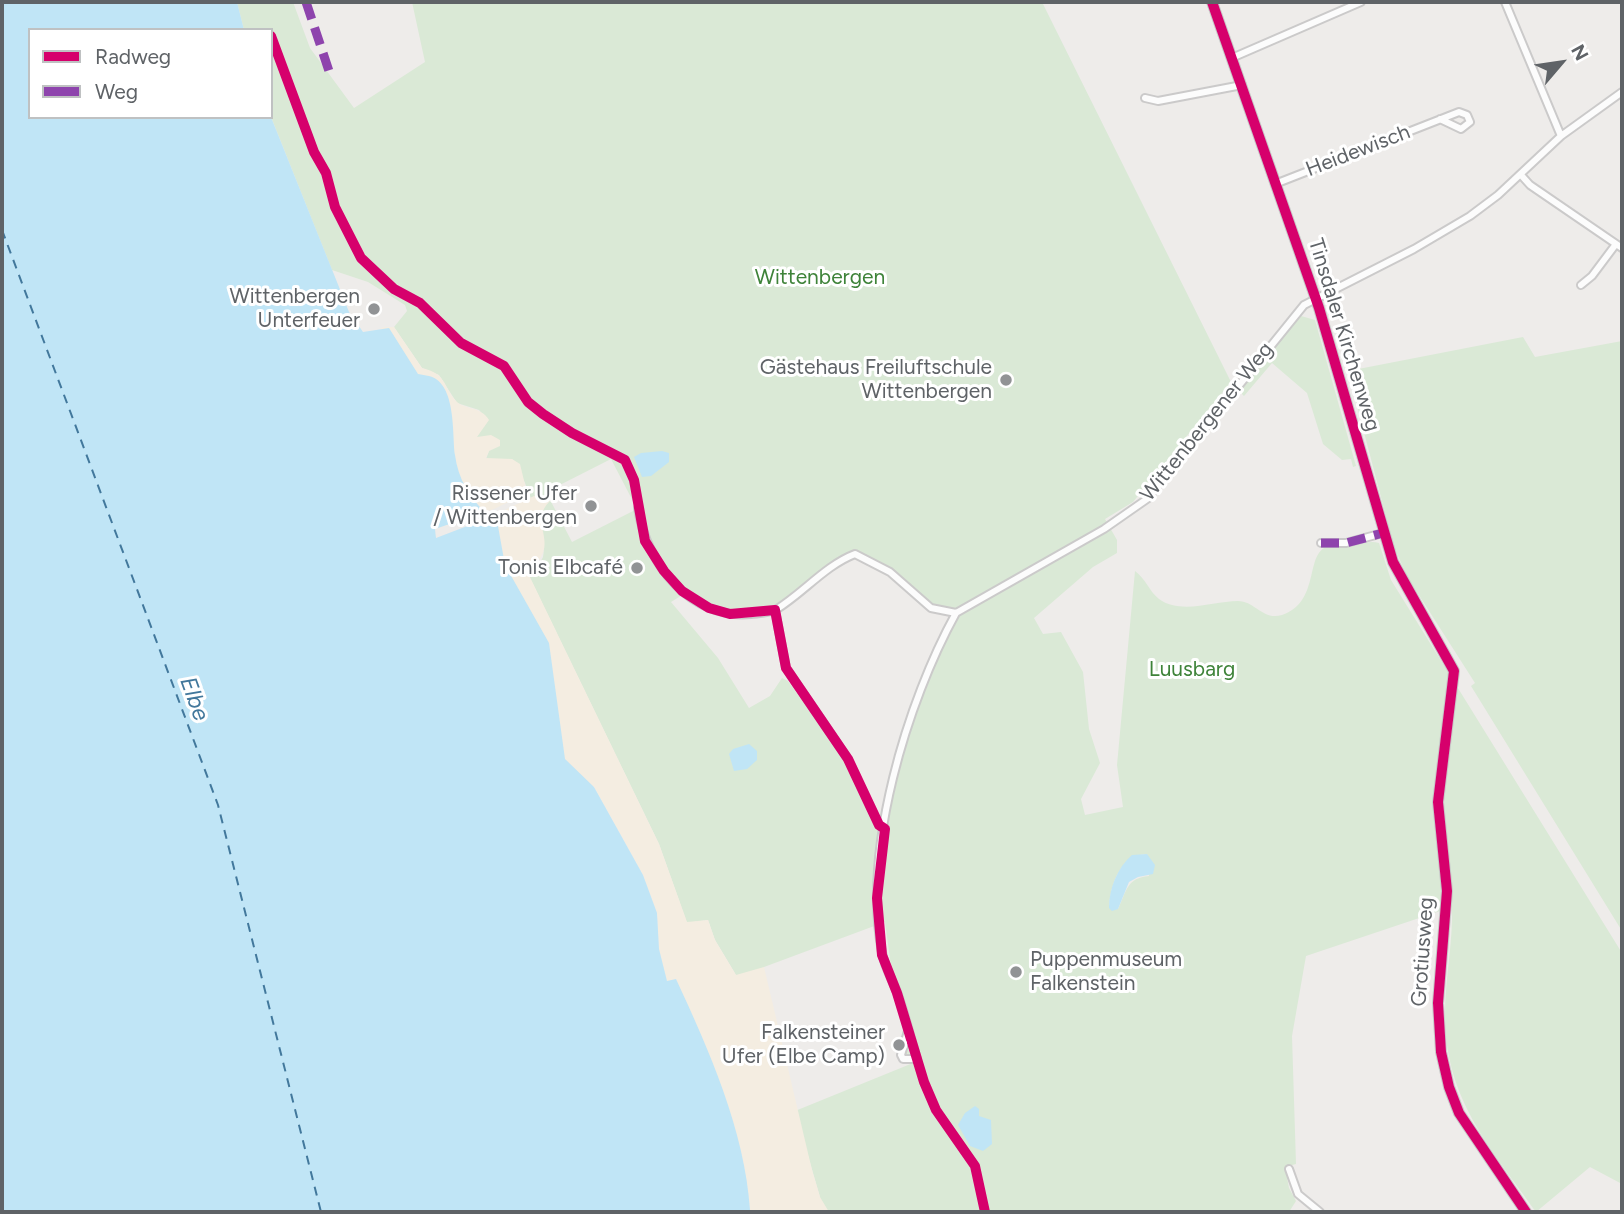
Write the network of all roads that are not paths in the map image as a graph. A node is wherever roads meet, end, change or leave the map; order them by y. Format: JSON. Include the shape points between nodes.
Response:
{"nodes":[{"id":1,"x":1212,"y":2,"type":"edge"},
{"id":2,"x":1361,"y":2,"type":"edge"},
{"id":3,"x":1506,"y":2,"type":"edge"},
{"id":4,"x":1234,"y":57,"type":"junction"},
{"id":5,"x":1242,"y":85,"type":"junction"},
{"id":6,"x":1622,"y":92,"type":"edge"},
{"id":7,"x":1145,"y":98,"type":"dead end"},
{"id":8,"x":1440,"y":120,"type":"dead end"},
{"id":9,"x":1561,"y":136,"type":"junction"},
{"id":10,"x":1521,"y":175,"type":"junction"},
{"id":11,"x":1275,"y":184,"type":"junction"},
{"id":12,"x":1619,"y":246,"type":"edge"},
{"id":13,"x":1581,"y":285,"type":"dead end"},
{"id":14,"x":1314,"y":297,"type":"junction"},
{"id":15,"x":638,"y":508,"type":"dead end"},
{"id":16,"x":1383,"y":533,"type":"junction"},
{"id":17,"x":1321,"y":543,"type":"dead end"},
{"id":18,"x":775,"y":610,"type":"junction"},
{"id":19,"x":956,"y":613,"type":"junction"},
{"id":20,"x":1454,"y":671,"type":"joint"},
{"id":21,"x":849,"y":759,"type":"dead end"},
{"id":22,"x":908,"y":1031,"type":"dead end"},
{"id":23,"x":1289,"y":1169,"type":"dead end"},
{"id":24,"x":1320,"y":1212,"type":"edge"},
{"id":25,"x":1526,"y":1212,"type":"edge"}],
"edges":[{"from":1,"to":4,"type":"street","name":"Tinsdaler Kirchenweg"},
{"from":2,"to":4,"type":"street"},
{"from":3,"to":9,"type":"street"},
{"from":4,"to":5,"type":"street","name":"Tinsdaler Kirchenweg"},
{"from":5,"to":7,"type":"street","via":[[1158,101]]},
{"from":5,"to":11,"type":"street","name":"Tinsdaler Kirchenweg"},
{"from":6,"to":9,"type":"street","name":"Wittenbergener Weg"},
{"from":8,"to":11,"type":"street","name":"Heidewisch"},
{"from":9,"to":10,"type":"street","name":"Wittenbergener Weg"},
{"from":10,"to":12,"type":"street","via":[[1530,186]]},
{"from":10,"to":14,"type":"street","name":"Wittenbergener Weg","via":[[1452,228]]},
{"from":11,"to":14,"type":"street","name":"Tinsdaler Kirchenweg"},
{"from":12,"to":13,"type":"street"},
{"from":14,"to":16,"type":"street","name":"Tinsdaler Kirchenweg"},
{"from":14,"to":19,"type":"street","name":"Wittenbergener Weg","via":[[1147,499],[1104,529]]},
{"from":15,"to":18,"type":"street","via":[[649,549],[682,592],[723,613]]},
{"from":16,"to":17,"type":"street","via":[[1346,543]]},
{"from":16,"to":20,"type":"street","name":"Tinsdaler Kirchenweg","via":[[1398,577]]},
{"from":18,"to":19,"type":"street","via":[[855,554],[890,572],[931,608]]},
{"from":18,"to":21,"type":"street","via":[[786,668]]},
{"from":19,"to":22,"type":"street","via":[[936,650],[894,768],[883,845],[877,898],[882,955]]},
{"from":20,"to":25,"type":"street","name":"Grotiusweg","via":[[1438,802],[1447,891],[1438,1003],[1440,1052],[1460,1113]]},
{"from":23,"to":24,"type":"street","via":[[1298,1194]]}]}
